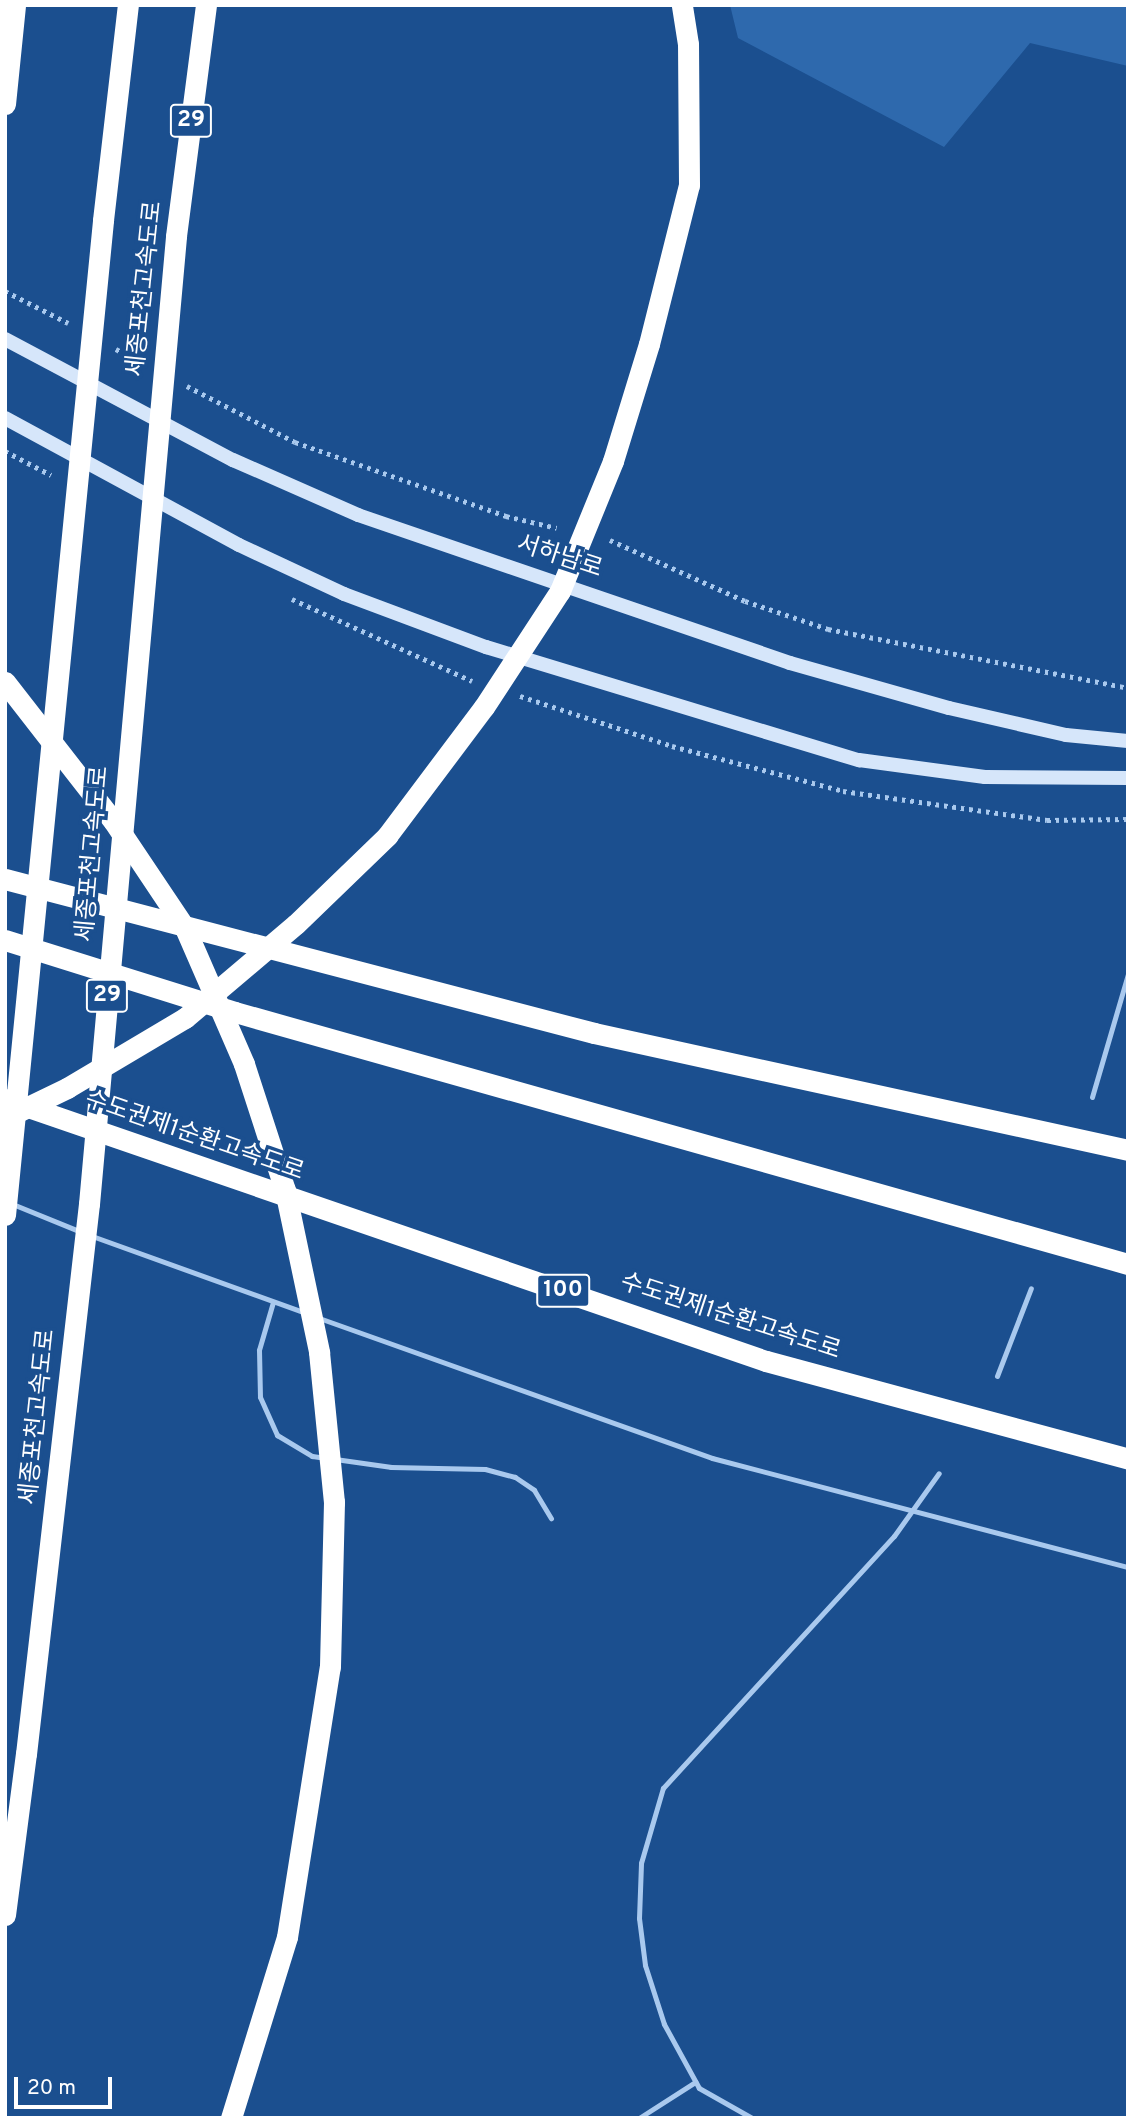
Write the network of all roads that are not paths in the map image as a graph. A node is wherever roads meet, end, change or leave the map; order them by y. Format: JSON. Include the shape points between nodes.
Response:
{"nodes":[{"id":1,"x":15,"y":5,"type":"edge"},
{"id":2,"x":128,"y":5,"type":"edge"},
{"id":3,"x":206,"y":5,"type":"edge"},
{"id":4,"x":682,"y":5,"type":"edge"},
{"id":5,"x":5,"y":104,"type":"edge"},
{"id":6,"x":5,"y":339,"type":"edge"},
{"id":7,"x":5,"y":418,"type":"edge"},
{"id":8,"x":5,"y":682,"type":"edge"},
{"id":9,"x":1128,"y":741,"type":"edge"},
{"id":10,"x":1128,"y":778,"type":"edge"},
{"id":11,"x":5,"y":879,"type":"edge"},
{"id":12,"x":5,"y":940,"type":"edge"},
{"id":13,"x":1128,"y":974,"type":"edge"},
{"id":14,"x":1092,"y":1097,"type":"dead end"},
{"id":15,"x":5,"y":1099,"type":"edge"},
{"id":16,"x":5,"y":1118,"type":"edge"},
{"id":17,"x":1128,"y":1150,"type":"edge"},
{"id":18,"x":5,"y":1201,"type":"edge"},
{"id":19,"x":5,"y":1215,"type":"edge"},
{"id":20,"x":1128,"y":1264,"type":"edge"},
{"id":21,"x":1031,"y":1288,"type":"dead end"},
{"id":22,"x":274,"y":1302,"type":"junction"},
{"id":23,"x":997,"y":1376,"type":"dead end"},
{"id":24,"x":1128,"y":1459,"type":"edge"},
{"id":25,"x":939,"y":1473,"type":"dead end"},
{"id":26,"x":912,"y":1510,"type":"junction"},
{"id":27,"x":551,"y":1518,"type":"dead end"},
{"id":28,"x":1128,"y":1567,"type":"edge"},
{"id":29,"x":5,"y":1915,"type":"edge"},
{"id":30,"x":695,"y":2082,"type":"junction"},
{"id":31,"x":231,"y":2118,"type":"edge"},
{"id":32,"x":639,"y":2118,"type":"edge"},
{"id":33,"x":752,"y":2118,"type":"edge"}],
"edges":[{"from":1,"to":5,"type":"highway"},
{"from":2,"to":19,"type":"highway","name":"세종포천고속도로","bridge":true},
{"from":3,"to":29,"type":"highway","name":"세종포천고속도로","number":"29","bridge":true,"via":[[176,236],[89,1204]]},
{"from":4,"to":16,"type":"highway","bridge":true,"via":[[688,44],[690,185],[613,461],[560,591],[484,707],[387,836],[296,924],[185,1018],[67,1088]]},
{"from":6,"to":9,"type":"main road","name":"서하남로","via":[[233,460],[358,515],[790,663],[1066,735]]},
{"from":7,"to":10,"type":"main road","via":[[239,545],[344,594],[486,647],[859,760],[985,777]]},
{"from":8,"to":31,"type":"highway","bridge":true,"via":[[114,822],[185,928],[244,1063],[285,1190],[319,1352],[334,1503],[330,1667],[287,1937]]},
{"from":11,"to":17,"type":"highway","via":[[594,1033]]},
{"from":12,"to":20,"type":"highway","via":[[248,1016]]},
{"from":13,"to":14,"type":"lane"},
{"from":15,"to":24,"type":"highway","name":"수도권제1순환고속도로","number":"100","via":[[766,1361]]},
{"from":18,"to":22,"type":"lane"},
{"from":21,"to":23,"type":"lane"},
{"from":22,"to":26,"type":"lane","via":[[712,1458]]},
{"from":22,"to":27,"type":"lane","via":[[259,1350],[260,1397],[277,1435],[312,1456],[391,1467],[485,1469],[514,1477],[534,1490]]},
{"from":25,"to":26,"type":"lane"},
{"from":26,"to":28,"type":"lane"},
{"from":26,"to":30,"type":"lane","via":[[663,1788],[641,1863],[639,1918],[645,1965],[664,2024]]},
{"from":30,"to":32,"type":"lane"},
{"from":30,"to":33,"type":"lane"}]}
